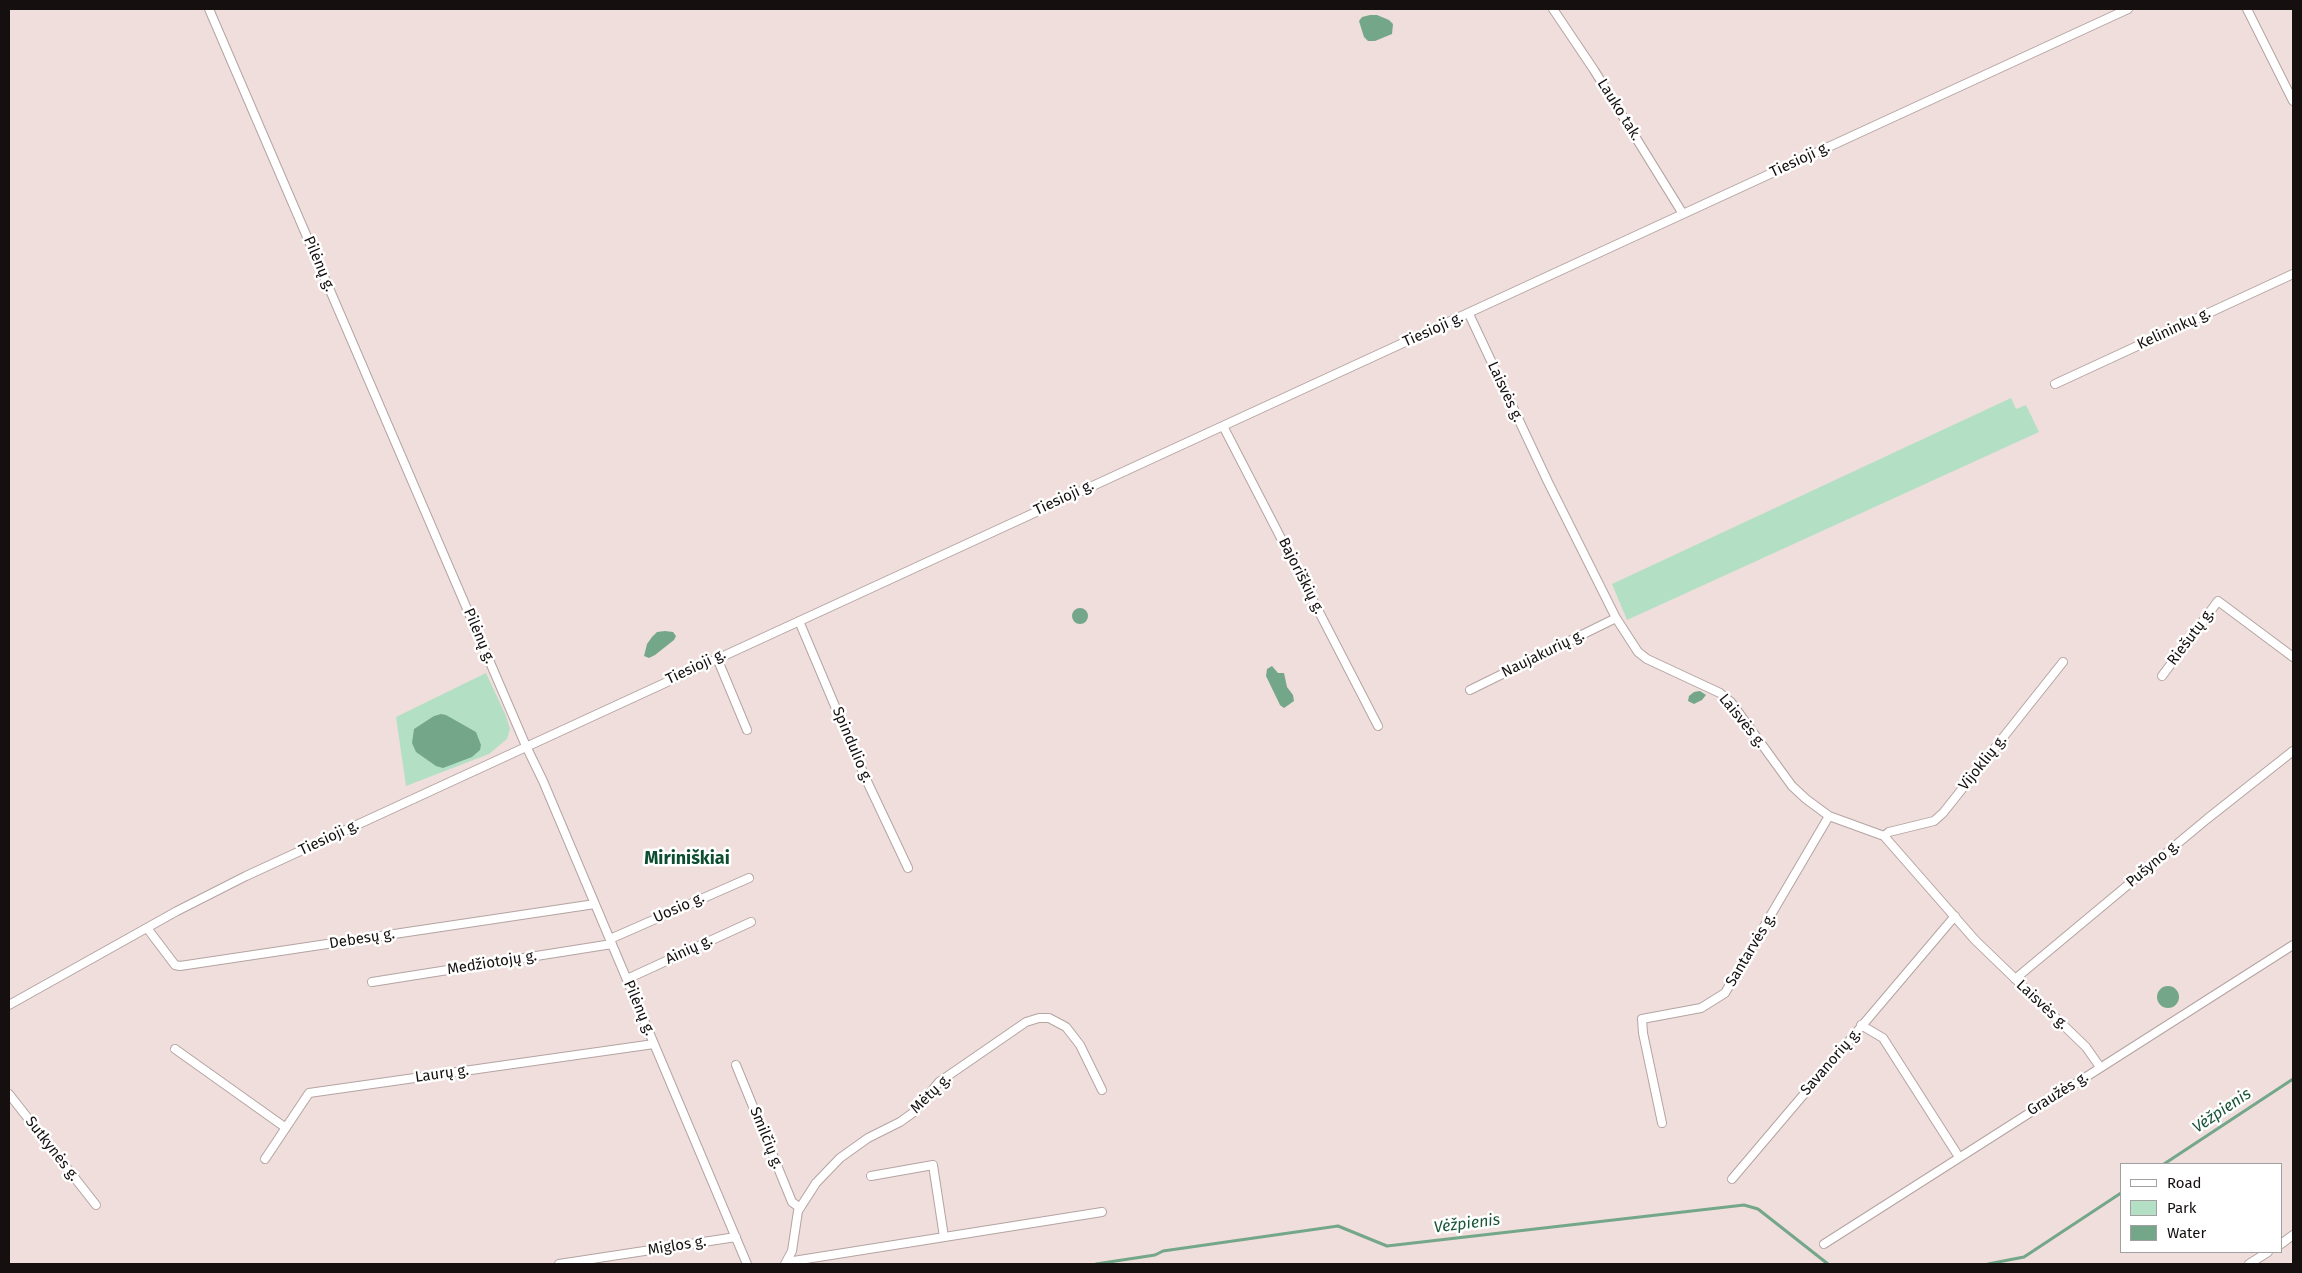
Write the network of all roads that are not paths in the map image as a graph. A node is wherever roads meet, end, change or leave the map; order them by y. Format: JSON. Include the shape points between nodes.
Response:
{"nodes":[{"id":1,"x":209,"y":9,"type":"edge"},
{"id":2,"x":1553,"y":9,"type":"edge"},
{"id":3,"x":2128,"y":9,"type":"edge"},
{"id":4,"x":2247,"y":9,"type":"edge"},
{"id":5,"x":2293,"y":101,"type":"edge"},
{"id":6,"x":1683,"y":214,"type":"junction"},
{"id":7,"x":2293,"y":274,"type":"edge"},
{"id":8,"x":1469,"y":314,"type":"junction"},
{"id":9,"x":2055,"y":384,"type":"dead end"},
{"id":10,"x":1223,"y":426,"type":"junction"},
{"id":11,"x":1616,"y":618,"type":"junction"},
{"id":12,"x":799,"y":621,"type":"junction"},
{"id":13,"x":2293,"y":657,"type":"edge"},
{"id":14,"x":717,"y":658,"type":"junction"},
{"id":15,"x":2063,"y":662,"type":"dead end"},
{"id":16,"x":2162,"y":676,"type":"dead end"},
{"id":17,"x":1470,"y":690,"type":"dead end"},
{"id":18,"x":1378,"y":726,"type":"dead end"},
{"id":19,"x":747,"y":730,"type":"dead end"},
{"id":20,"x":526,"y":746,"type":"junction"},
{"id":21,"x":2293,"y":750,"type":"edge"},
{"id":22,"x":1829,"y":816,"type":"junction"},
{"id":23,"x":1884,"y":836,"type":"junction"},
{"id":24,"x":908,"y":868,"type":"dead end"},
{"id":25,"x":749,"y":878,"type":"dead end"},
{"id":26,"x":595,"y":904,"type":"junction"},
{"id":27,"x":1955,"y":916,"type":"junction"},
{"id":28,"x":751,"y":922,"type":"dead end"},
{"id":29,"x":147,"y":928,"type":"junction"},
{"id":30,"x":611,"y":942,"type":"junction"},
{"id":31,"x":2293,"y":945,"type":"edge"},
{"id":32,"x":627,"y":979,"type":"junction"},
{"id":33,"x":2015,"y":979,"type":"junction"},
{"id":34,"x":372,"y":982,"type":"dead end"},
{"id":35,"x":9,"y":1005,"type":"edge"},
{"id":36,"x":1861,"y":1025,"type":"junction"},
{"id":37,"x":654,"y":1044,"type":"junction"},
{"id":38,"x":175,"y":1049,"type":"dead end"},
{"id":39,"x":736,"y":1065,"type":"dead end"},
{"id":40,"x":2100,"y":1067,"type":"junction"},
{"id":41,"x":1102,"y":1090,"type":"dead end"},
{"id":42,"x":9,"y":1094,"type":"edge"},
{"id":43,"x":1662,"y":1123,"type":"dead end"},
{"id":44,"x":286,"y":1128,"type":"junction"},
{"id":45,"x":1959,"y":1157,"type":"junction"},
{"id":46,"x":265,"y":1160,"type":"dead end"},
{"id":47,"x":871,"y":1176,"type":"dead end"},
{"id":48,"x":1732,"y":1179,"type":"dead end"},
{"id":49,"x":96,"y":1205,"type":"dead end"},
{"id":50,"x":800,"y":1208,"type":"junction"},
{"id":51,"x":1102,"y":1212,"type":"dead end"},
{"id":52,"x":2293,"y":1235,"type":"edge"},
{"id":53,"x":736,"y":1237,"type":"junction"},
{"id":54,"x":944,"y":1237,"type":"junction"},
{"id":55,"x":2282,"y":1243,"type":"edge"},
{"id":56,"x":1824,"y":1244,"type":"dead end"},
{"id":57,"x":2266,"y":1253,"type":"edge"},
{"id":58,"x":786,"y":1263,"type":"edge"},
{"id":59,"x":559,"y":1264,"type":"edge"},
{"id":60,"x":747,"y":1264,"type":"edge"},
{"id":61,"x":2249,"y":1264,"type":"edge"}],
"edges":[{"from":1,"to":20,"type":"street","name":"Pilėnų g."},
{"from":2,"to":6,"type":"street","name":"Lauko tak."},
{"from":3,"to":6,"type":"street","name":"Tiesioji g."},
{"from":4,"to":5,"type":"street"},
{"from":6,"to":8,"type":"street","name":"Tiesioji g."},
{"from":7,"to":9,"type":"street","name":"Kelininkų g."},
{"from":8,"to":10,"type":"street","name":"Tiesioji g."},
{"from":8,"to":11,"type":"street","name":"Laisvės g."},
{"from":10,"to":12,"type":"street","name":"Tiesioji g."},
{"from":10,"to":18,"type":"street","name":"Bajoriškių g."},
{"from":11,"to":17,"type":"street","name":"Naujakurių g."},
{"from":11,"to":22,"type":"street","name":"Laisvės g.","via":[[1630,641],[1647,659],[1720,692],[1731,702],[1792,786]]},
{"from":12,"to":14,"type":"street","name":"Tiesioji g."},
{"from":12,"to":24,"type":"street","name":"Spindulio g.","via":[[865,778]]},
{"from":13,"to":16,"type":"street","name":"Riešutų g.","via":[[2218,601]]},
{"from":14,"to":19,"type":"street"},
{"from":14,"to":20,"type":"street","name":"Tiesioji g."},
{"from":15,"to":23,"type":"street","name":"Vijoklių g.","via":[[1943,813],[1934,821]]},
{"from":20,"to":26,"type":"street","name":"Pilėnų g."},
{"from":20,"to":29,"type":"street","name":"Tiesioji g.","via":[[246,876]]},
{"from":21,"to":33,"type":"street","name":"Pušyno g."},
{"from":22,"to":23,"type":"street","name":"Laisvės g."},
{"from":22,"to":43,"type":"street","name":"Santarvės g.","via":[[1725,993],[1701,1008],[1642,1019]]},
{"from":23,"to":27,"type":"street","name":"Laisvės g."},
{"from":25,"to":30,"type":"street","name":"Uosio g."},
{"from":26,"to":29,"type":"street","name":"Debesų g.","via":[[180,966],[175,965]]},
{"from":26,"to":30,"type":"street","name":"Pilėnų g."},
{"from":27,"to":33,"type":"street","name":"Laisvės g."},
{"from":27,"to":36,"type":"street"},
{"from":28,"to":32,"type":"street","name":"Ainių g."},
{"from":29,"to":35,"type":"street","name":"Tiesioji g."},
{"from":30,"to":32,"type":"street","name":"Pilėnų g."},
{"from":30,"to":34,"type":"street","name":"Medžiotojų g."},
{"from":31,"to":40,"type":"street","name":"Graužės g."},
{"from":32,"to":37,"type":"street","name":"Pilėnų g."},
{"from":33,"to":40,"type":"street","name":"Laisvės g.","via":[[2086,1047]]},
{"from":36,"to":45,"type":"street","name":"Savanorių g.","via":[[1883,1038]]},
{"from":36,"to":48,"type":"street","name":"Savanorių g."},
{"from":37,"to":44,"type":"street","name":"Laurų g.","via":[[309,1094]]},
{"from":37,"to":53,"type":"street","name":"Pilėnų g."},
{"from":38,"to":44,"type":"street"},
{"from":39,"to":50,"type":"street","name":"Smilčių g.","via":[[792,1202]]},
{"from":40,"to":45,"type":"street","name":"Graužės g."},
{"from":41,"to":50,"type":"street","name":"Mėtų g.","via":[[1080,1045],[1066,1027],[1049,1018],[1026,1022],[939,1082],[914,1112],[840,1158],[816,1183]]},
{"from":42,"to":49,"type":"street","name":"Sutkynės g."},
{"from":44,"to":46,"type":"street","name":"Laurų g."},
{"from":45,"to":56,"type":"street","name":"Graužės g."},
{"from":47,"to":54,"type":"street","via":[[933,1165]]},
{"from":50,"to":58,"type":"street","name":"Mėtų g.","via":[[792,1251]]},
{"from":51,"to":54,"type":"street"},
{"from":52,"to":55,"type":"street"},
{"from":53,"to":59,"type":"street","name":"Miglos g."},
{"from":53,"to":60,"type":"street","name":"Pilėnų g."},
{"from":54,"to":58,"type":"street"},
{"from":57,"to":61,"type":"street"}]}
